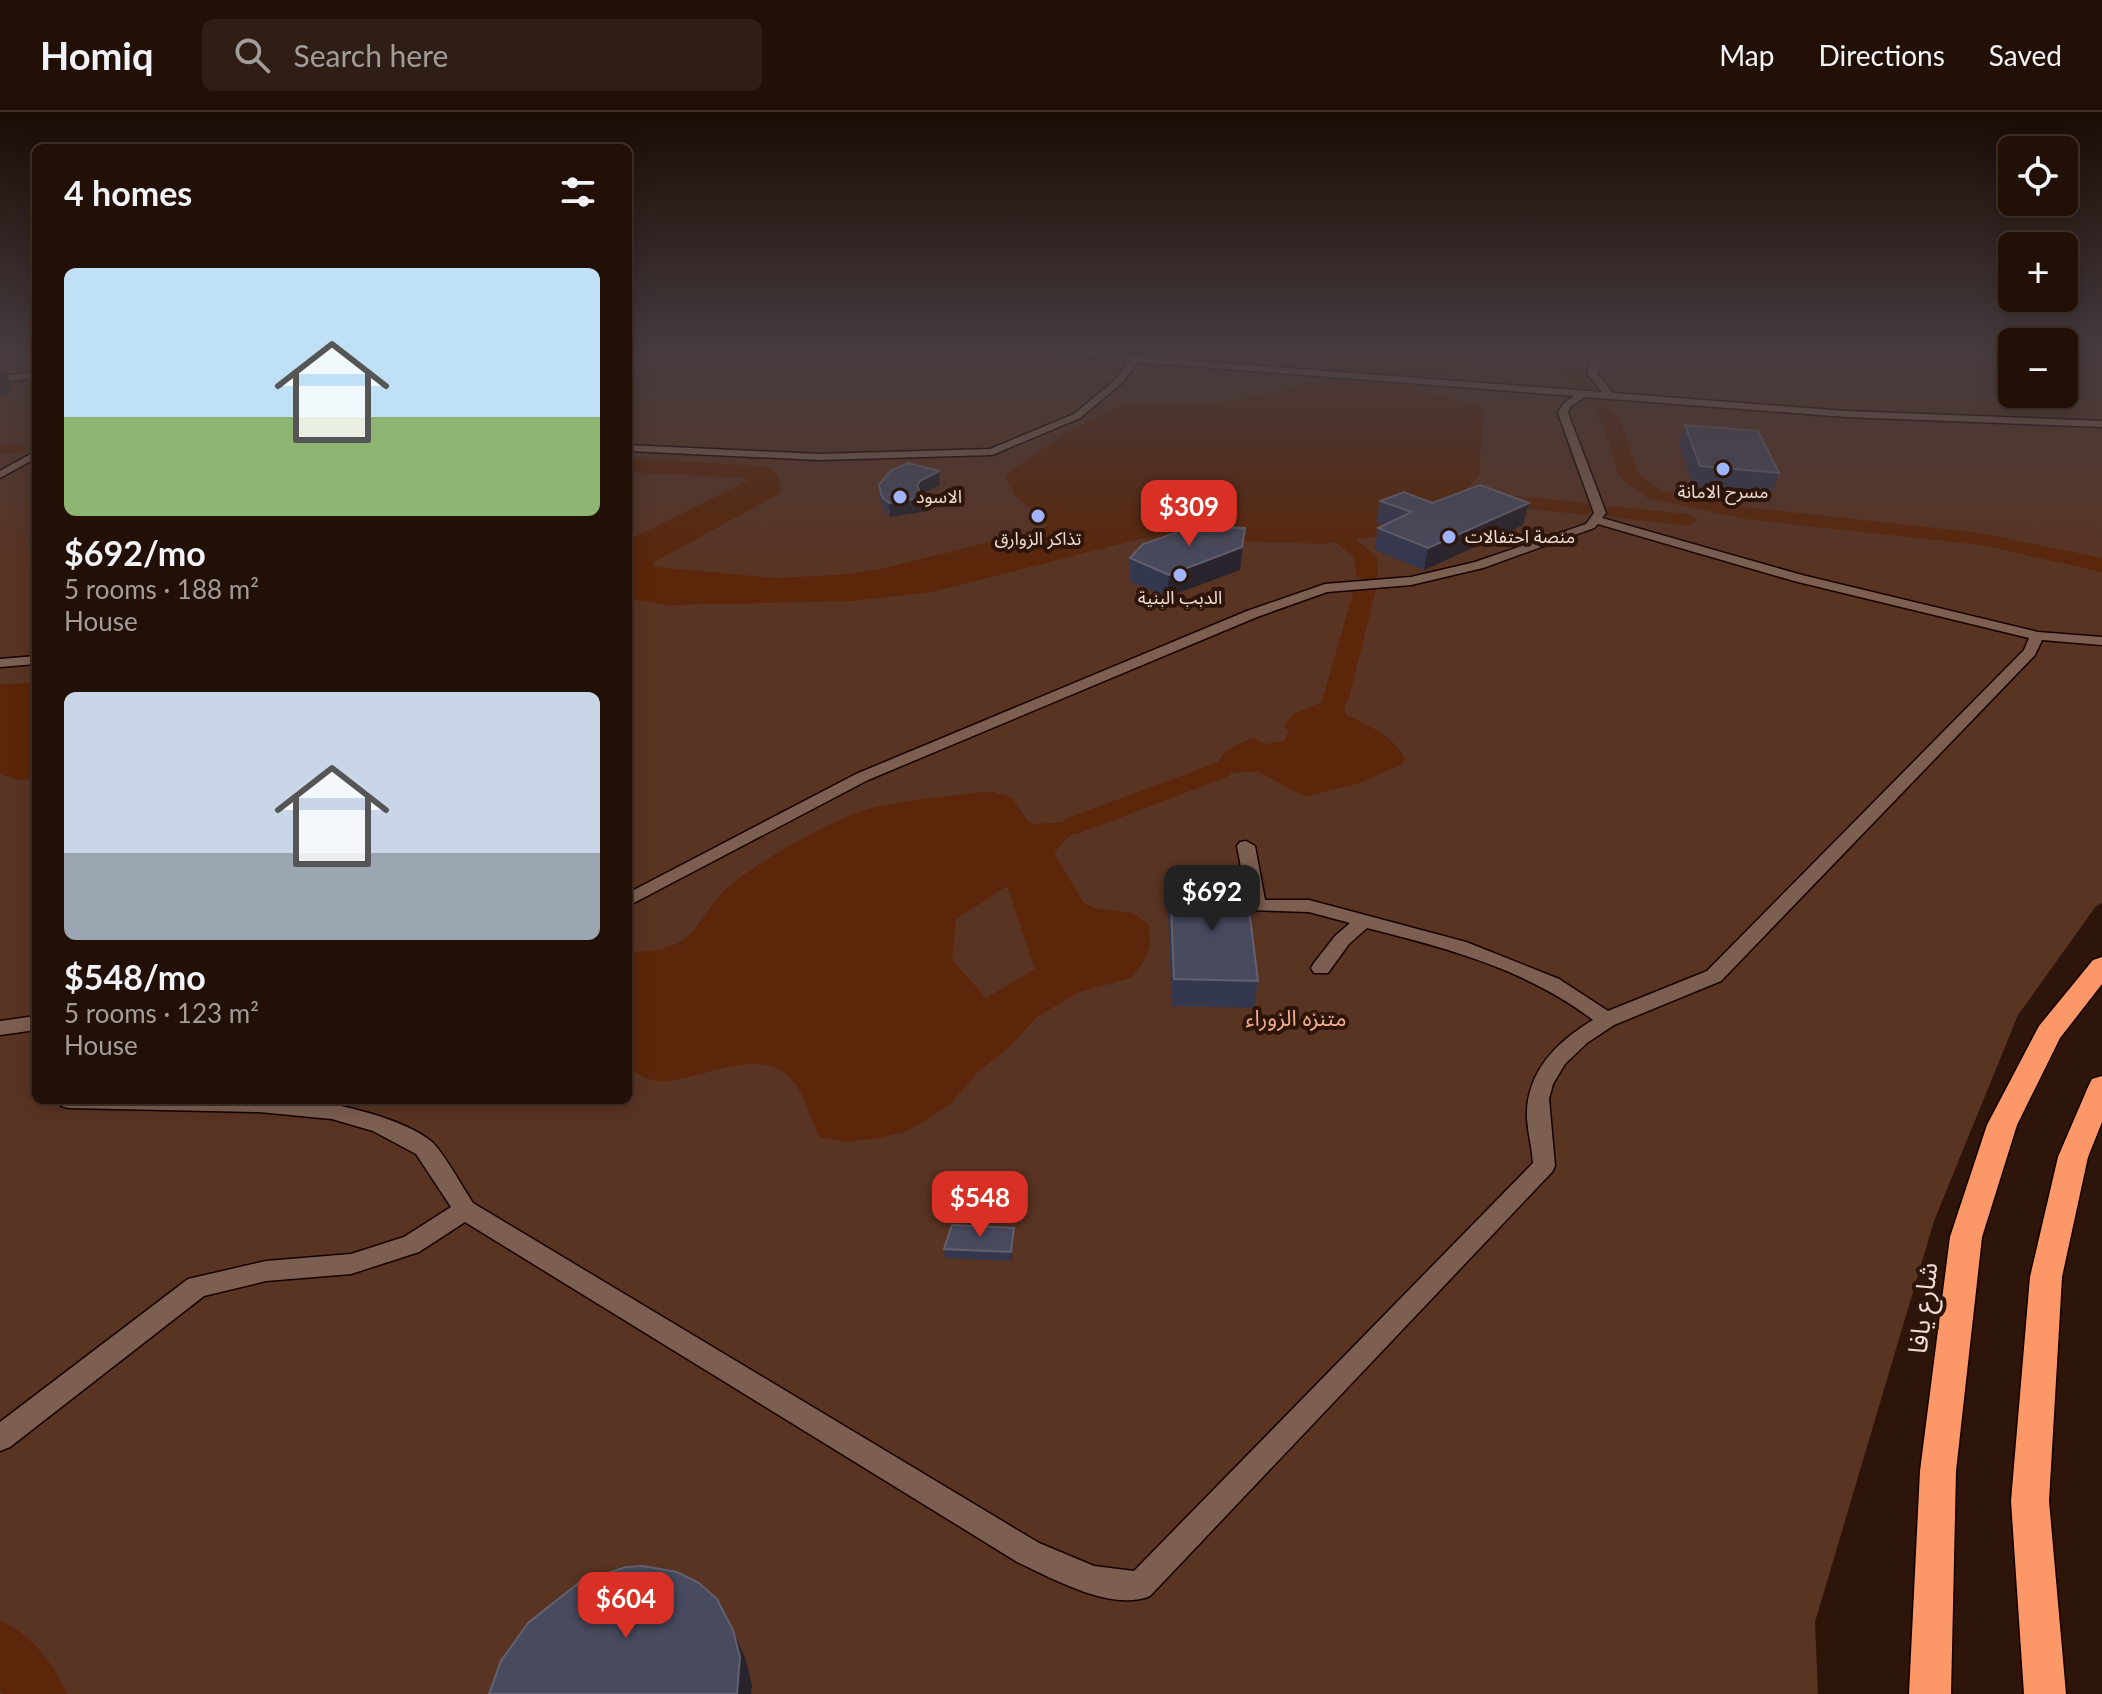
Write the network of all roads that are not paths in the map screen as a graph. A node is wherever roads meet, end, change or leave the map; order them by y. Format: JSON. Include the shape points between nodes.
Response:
{"nodes":[{"id":1,"x":1064,"y":422,"type":"edge"},
{"id":2,"x":1567,"y":422,"type":"edge"},
{"id":3,"x":2044,"y":422,"type":"edge"},
{"id":4,"x":2102,"y":424,"type":"edge"},
{"id":5,"x":632,"y":448,"type":"edge"},
{"id":6,"x":32,"y":456,"type":"edge"},
{"id":7,"x":0,"y":475,"type":"edge"},
{"id":8,"x":1597,"y":520,"type":"junction"},
{"id":9,"x":2037,"y":636,"type":"junction"},
{"id":10,"x":2102,"y":641,"type":"edge"},
{"id":11,"x":32,"y":660,"type":"edge"},
{"id":12,"x":0,"y":663,"type":"edge"},
{"id":13,"x":1246,"y":846,"type":"dead end"},
{"id":14,"x":632,"y":898,"type":"edge"},
{"id":15,"x":1210,"y":904,"type":"edge"},
{"id":16,"x":1257,"y":905,"type":"junction"},
{"id":17,"x":1364,"y":921,"type":"junction"},
{"id":18,"x":2102,"y":966,"type":"edge"},
{"id":19,"x":1321,"y":968,"type":"dead end"},
{"id":20,"x":1607,"y":1020,"type":"junction"},
{"id":21,"x":32,"y":1027,"type":"edge"},
{"id":22,"x":0,"y":1028,"type":"edge"},
{"id":23,"x":2102,"y":1087,"type":"edge"},
{"id":24,"x":259,"y":1104,"type":"edge"},
{"id":25,"x":465,"y":1210,"type":"junction"},
{"id":26,"x":0,"y":1438,"type":"edge"},
{"id":27,"x":1930,"y":1694,"type":"edge"},
{"id":28,"x":2045,"y":1694,"type":"edge"}],
"edges":[{"from":1,"to":5,"type":"street","via":[[992,452],[819,457]]},
{"from":2,"to":8,"type":"street","via":[[1600,513]]},
{"from":3,"to":4,"type":"street"},
{"from":6,"to":7,"type":"street"},
{"from":8,"to":9,"type":"street","via":[[1790,576],[1968,615]]},
{"from":8,"to":14,"type":"street","via":[[1479,565],[1411,581],[1325,588],[1252,614],[862,777]]},
{"from":9,"to":10,"type":"street"},
{"from":9,"to":20,"type":"street","via":[[2030,652],[1714,976],[1635,1004]]},
{"from":11,"to":12,"type":"street"},
{"from":13,"to":16,"type":"street"},
{"from":15,"to":16,"type":"street"},
{"from":16,"to":17,"type":"street","via":[[1309,906]]},
{"from":17,"to":19,"type":"street"},
{"from":17,"to":20,"type":"street","via":[[1491,957],[1562,988]]},
{"from":18,"to":27,"type":"highway","name":"شارع يافا","via":[[2049,1033],[2008,1112],[1966,1237],[1938,1471]]},
{"from":20,"to":25,"type":"street","via":[[1559,1054],[1538,1092],[1544,1166],[1140,1586],[1094,1581],[1029,1553]]},
{"from":21,"to":22,"type":"street"},
{"from":23,"to":28,"type":"highway","via":[[2073,1157],[2046,1277],[2030,1501]]},
{"from":24,"to":25,"type":"street","via":[[332,1111],[380,1125],[424,1148]]},
{"from":25,"to":26,"type":"street","via":[[411,1245],[351,1264],[266,1271],[197,1287],[181,1308]]}]}
